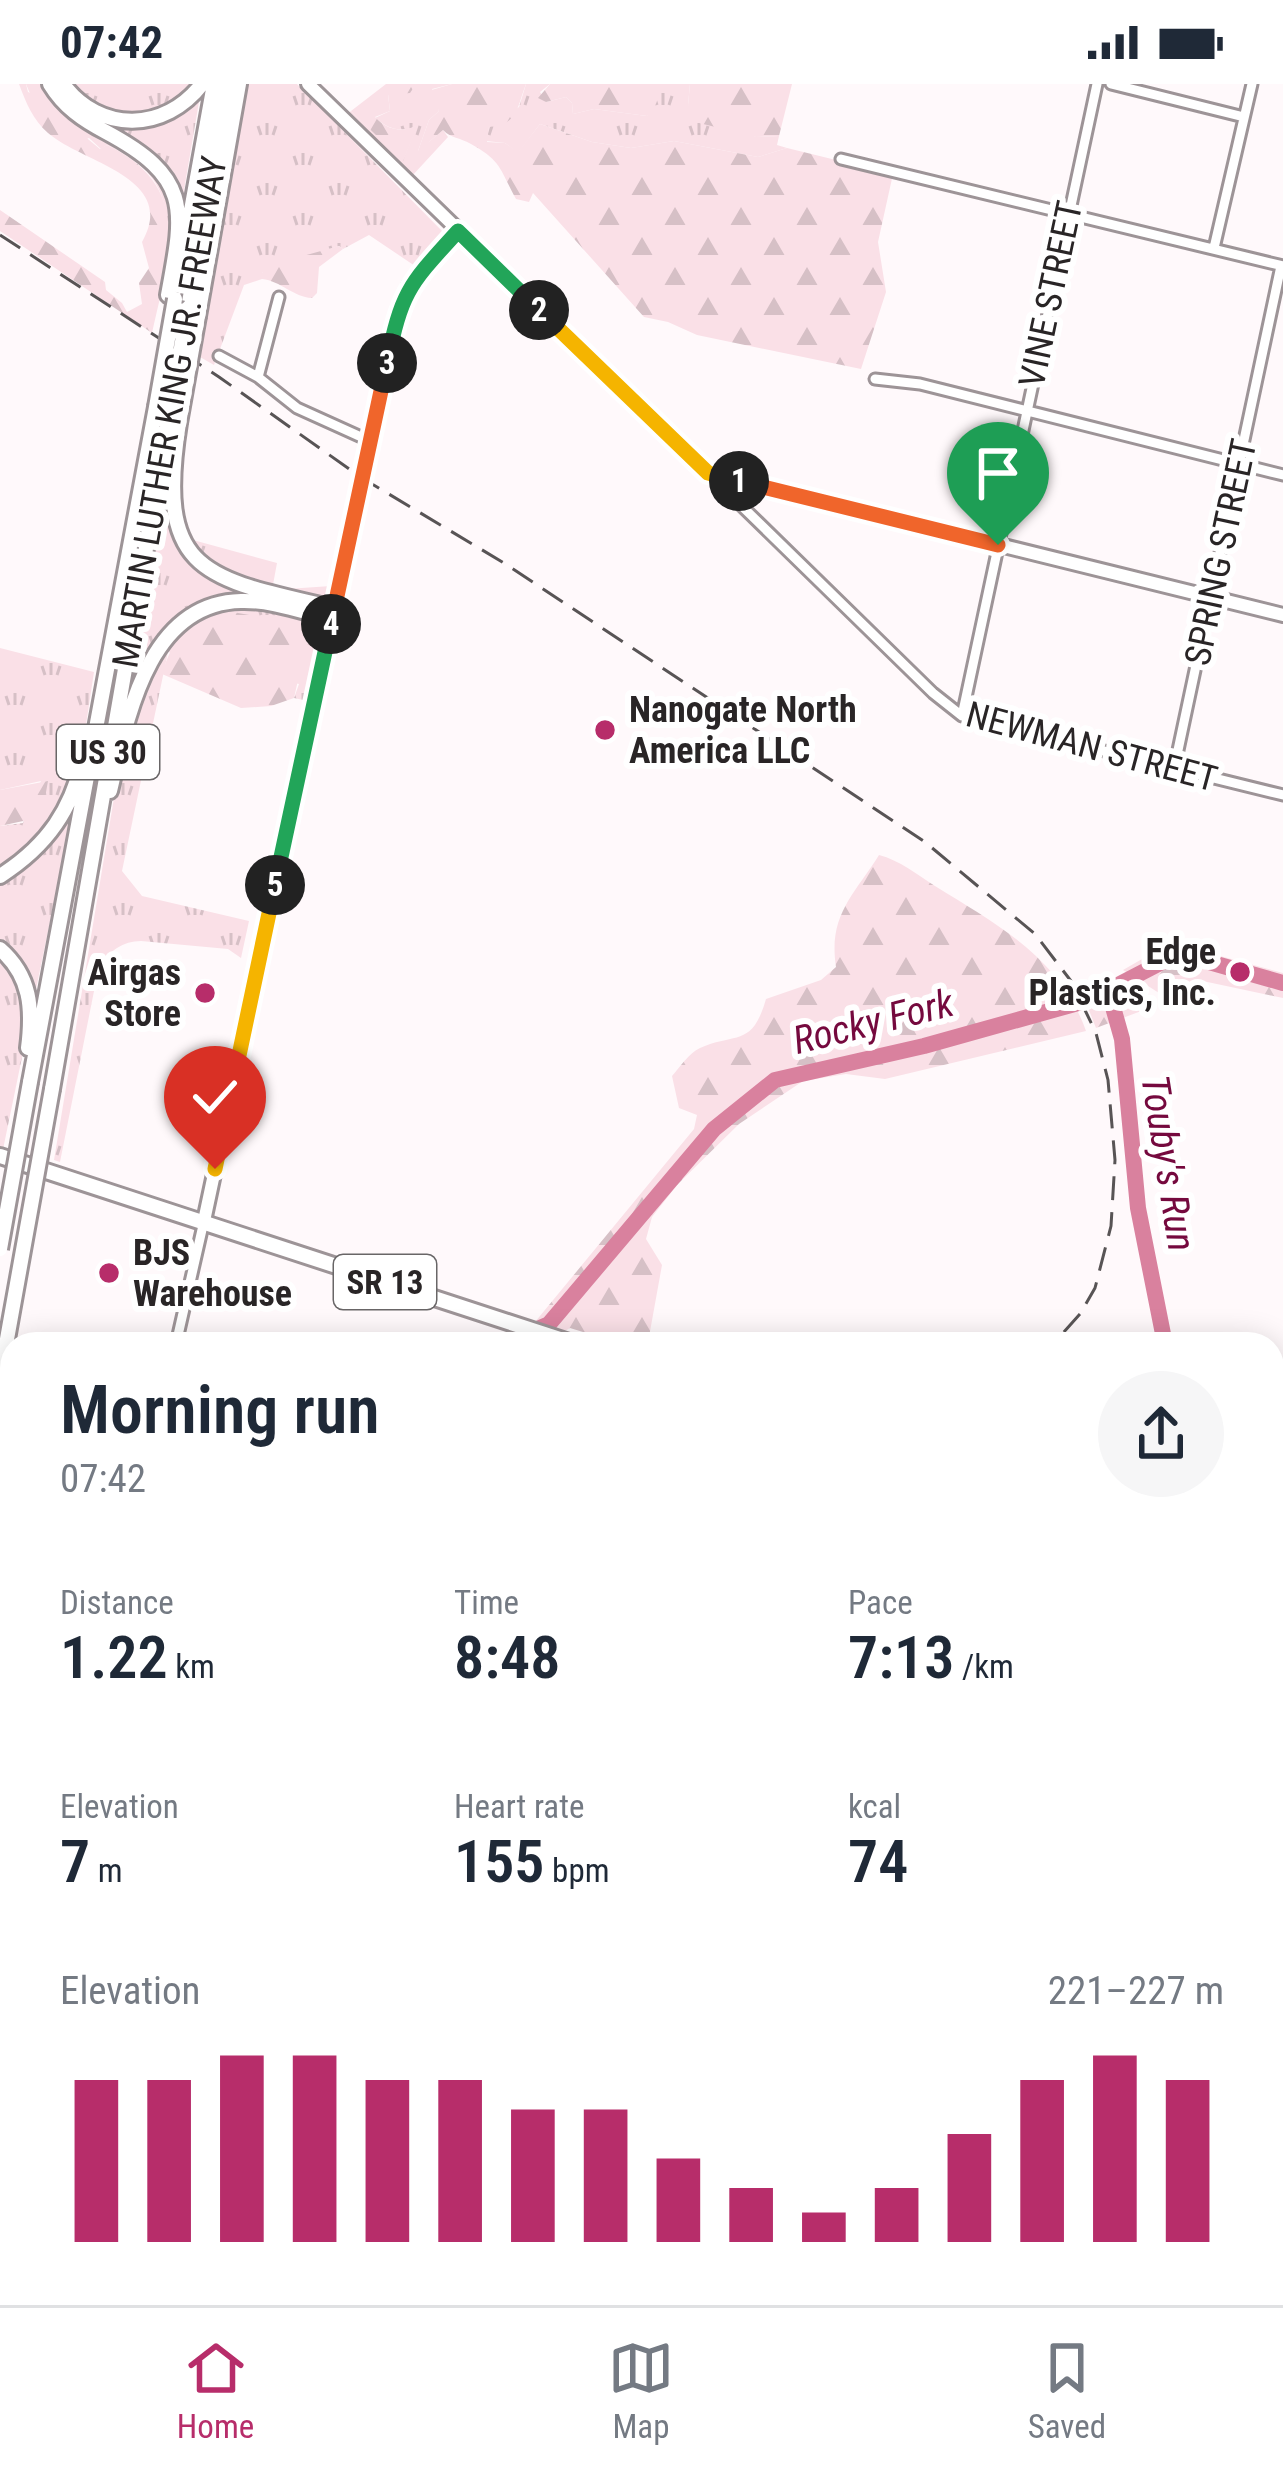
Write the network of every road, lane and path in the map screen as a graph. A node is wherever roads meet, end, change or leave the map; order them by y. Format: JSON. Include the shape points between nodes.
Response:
{"nodes":[{"id":1,"x":50,"y":84,"type":"edge"},
{"id":2,"x":63,"y":84,"type":"edge"},
{"id":3,"x":202,"y":84,"type":"edge"},
{"id":4,"x":214,"y":84,"type":"edge"},
{"id":5,"x":229,"y":84,"type":"edge"},
{"id":6,"x":238,"y":84,"type":"edge"},
{"id":7,"x":308,"y":84,"type":"edge"},
{"id":8,"x":1097,"y":84,"type":"edge"},
{"id":9,"x":1111,"y":84,"type":"edge"},
{"id":10,"x":1252,"y":84,"type":"edge"},
{"id":11,"x":1244,"y":117,"type":"junction"},
{"id":12,"x":842,"y":159,"type":"dead end"},
{"id":13,"x":1069,"y":213,"type":"junction"},
{"id":14,"x":458,"y":231,"type":"junction"},
{"id":15,"x":1214,"y":248,"type":"junction"},
{"id":16,"x":1282,"y":266,"type":"edge"},
{"id":17,"x":279,"y":298,"type":"dead end"},
{"id":18,"x":182,"y":305,"type":"junction"},
{"id":19,"x":219,"y":356,"type":"dead end"},
{"id":20,"x":258,"y":377,"type":"junction"},
{"id":21,"x":875,"y":380,"type":"dead end"},
{"id":22,"x":1026,"y":411,"type":"junction"},
{"id":23,"x":163,"y":412,"type":"junction"},
{"id":24,"x":370,"y":441,"type":"junction"},
{"id":25,"x":1239,"y":464,"type":"junction"},
{"id":26,"x":708,"y":473,"type":"junction"},
{"id":27,"x":1283,"y":475,"type":"edge"},
{"id":28,"x":133,"y":533,"type":"junction"},
{"id":29,"x":998,"y":545,"type":"junction"},
{"id":30,"x":1211,"y":598,"type":"junction"},
{"id":31,"x":333,"y":613,"type":"junction"},
{"id":32,"x":1283,"y":616,"type":"edge"},
{"id":33,"x":962,"y":716,"type":"junction"},
{"id":34,"x":1174,"y":769,"type":"junction"},
{"id":35,"x":1283,"y":795,"type":"edge"},
{"id":36,"x":0,"y":876,"type":"edge"},
{"id":37,"x":0,"y":949,"type":"edge"},
{"id":38,"x":27,"y":1081,"type":"junction"},
{"id":39,"x":56,"y":1090,"type":"junction"},
{"id":40,"x":0,"y":1156,"type":"edge"},
{"id":41,"x":0,"y":1208,"type":"edge"},
{"id":42,"x":204,"y":1221,"type":"junction"},
{"id":43,"x":0,"y":1249,"type":"edge"},
{"id":44,"x":9,"y":1332,"type":"edge"},
{"id":45,"x":16,"y":1332,"type":"edge"},
{"id":46,"x":179,"y":1332,"type":"edge"},
{"id":47,"x":540,"y":1332,"type":"edge"}],
"edges":[{"from":1,"to":18,"type":"highway","via":[[78,115],[139,150],[168,179]]},
{"from":2,"to":3,"type":"highway","via":[[97,114],[139,122],[179,108]]},
{"from":4,"to":18,"type":"highway","name":"MARTIN LUTHER KING JR. FREEWAY","number":"US 30"},
{"from":5,"to":18,"type":"highway","name":"MARTIN LUTHER KING JR. FREEWAY","number":"US 30"},
{"from":6,"to":18,"type":"highway"},
{"from":7,"to":14,"type":"main road"},
{"from":8,"to":13,"type":"street","name":"VINE STREET"},
{"from":9,"to":11,"type":"street"},
{"from":10,"to":11,"type":"street"},
{"from":11,"to":15,"type":"street"},
{"from":12,"to":13,"type":"street"},
{"from":13,"to":15,"type":"street"},
{"from":13,"to":22,"type":"street","name":"VINE STREET"},
{"from":14,"to":24,"type":"main road","via":[[404,295]]},
{"from":14,"to":26,"type":"main road"},
{"from":15,"to":16,"type":"street"},
{"from":16,"to":25,"type":"street","name":"SPRING STREET"},
{"from":17,"to":20,"type":"street"},
{"from":18,"to":23,"type":"highway","name":"MARTIN LUTHER KING JR. FREEWAY","number":"US 30","bridge":true},
{"from":18,"to":23,"type":"highway","bridge":true},
{"from":19,"to":20,"type":"street"},
{"from":20,"to":24,"type":"street","via":[[297,408]]},
{"from":21,"to":22,"type":"street"},
{"from":22,"to":25,"type":"street"},
{"from":22,"to":29,"type":"street","name":"VINE STREET"},
{"from":23,"to":28,"type":"highway","name":"MARTIN LUTHER KING JR. FREEWAY","number":"US 30"},
{"from":23,"to":31,"type":"highway","via":[[172,506],[200,561],[239,586]]},
{"from":23,"to":39,"type":"highway","name":"MARTIN LUTHER KING JR. FREEWAY","number":"US 30"},
{"from":24,"to":31,"type":"main road"},
{"from":25,"to":27,"type":"street"},
{"from":25,"to":30,"type":"street","name":"SPRING STREET"},
{"from":26,"to":29,"type":"main road"},
{"from":26,"to":33,"type":"street","name":"NEWMAN STREET"},
{"from":28,"to":36,"type":"highway","via":[[73,794],[42,843]]},
{"from":28,"to":38,"type":"highway","name":"MARTIN LUTHER KING JR. FREEWAY","number":"US 30"},
{"from":29,"to":30,"type":"main road"},
{"from":29,"to":33,"type":"street","name":"VINE STREET"},
{"from":30,"to":32,"type":"main road"},
{"from":30,"to":34,"type":"street","name":"SPRING STREET"},
{"from":31,"to":39,"type":"highway","via":[[220,603],[182,621],[152,658],[110,791]]},
{"from":31,"to":42,"type":"main road"},
{"from":33,"to":34,"type":"street","name":"NEWMAN STREET"},
{"from":34,"to":35,"type":"street","name":"NEWMAN STREET"},
{"from":37,"to":38,"type":"highway","via":[[29,994]]},
{"from":38,"to":41,"type":"highway","bridge":true},
{"from":38,"to":43,"type":"highway","name":"MARTIN LUTHER KING JR. FREEWAY","number":"US 30","bridge":true},
{"from":39,"to":44,"type":"highway","name":"MARTIN LUTHER KING JR. FREEWAY","number":"US 30","bridge":true},
{"from":39,"to":45,"type":"highway","bridge":true},
{"from":40,"to":42,"type":"highway","number":"SR 13"},
{"from":42,"to":46,"type":"street"},
{"from":42,"to":47,"type":"highway","number":"SR 13"}]}
